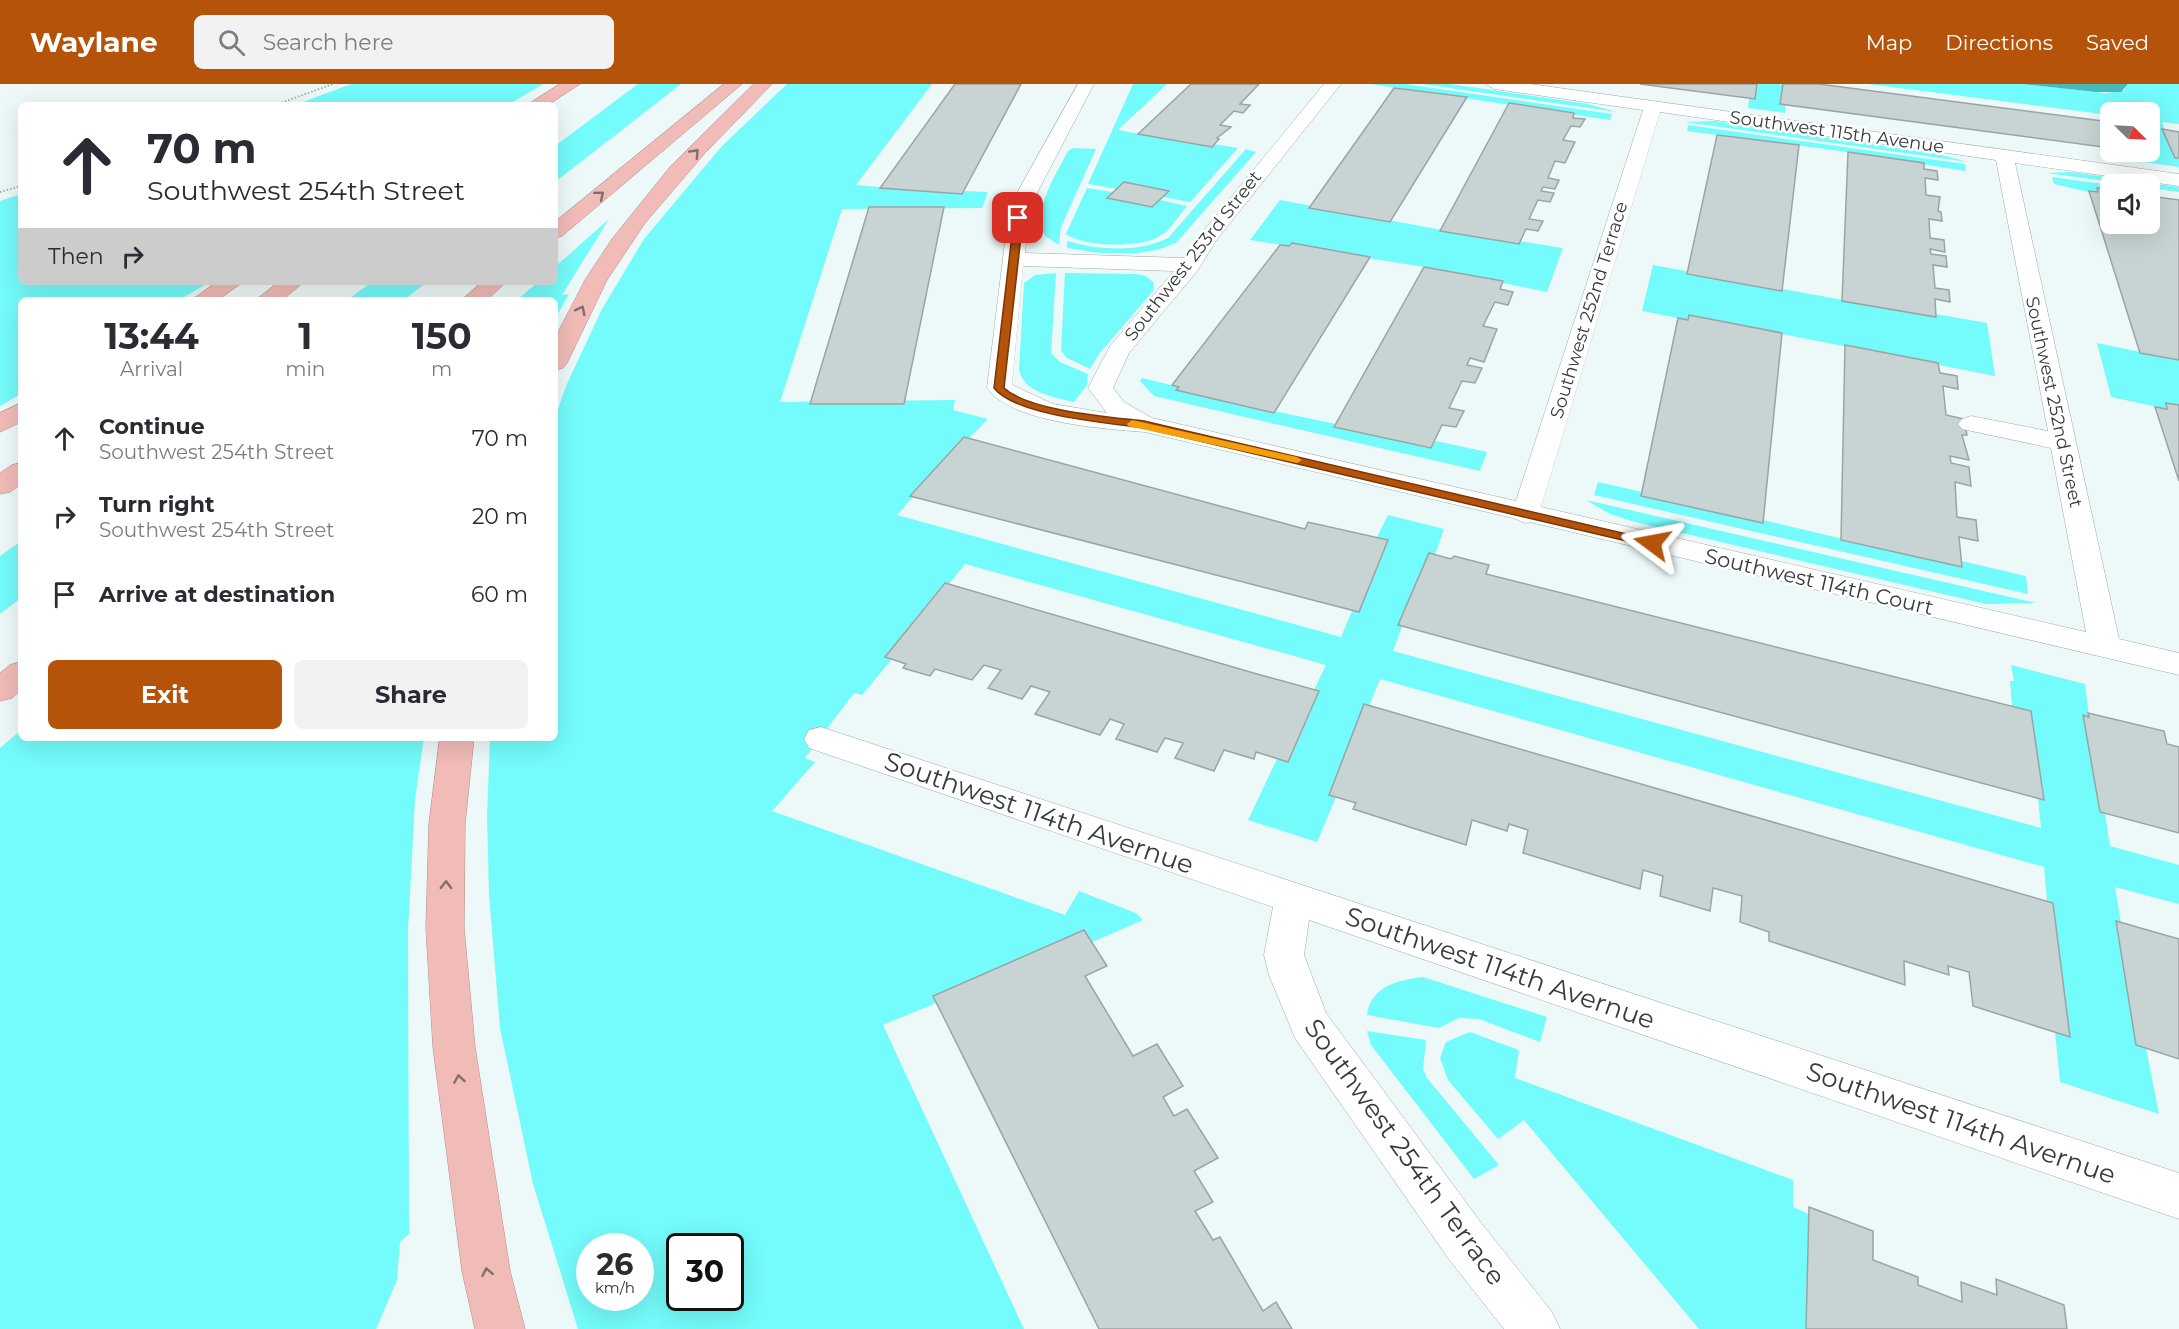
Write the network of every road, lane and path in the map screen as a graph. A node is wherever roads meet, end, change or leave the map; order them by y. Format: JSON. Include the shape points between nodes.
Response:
{"nodes":[{"id":1,"x":333,"y":84,"type":"edge"},
{"id":2,"x":572,"y":84,"type":"edge"},
{"id":3,"x":578,"y":84,"type":"edge"},
{"id":4,"x":734,"y":84,"type":"edge"},
{"id":5,"x":764,"y":84,"type":"edge"},
{"id":6,"x":1086,"y":84,"type":"edge"},
{"id":7,"x":1333,"y":84,"type":"edge"},
{"id":8,"x":1494,"y":84,"type":"edge"},
{"id":9,"x":283,"y":102,"type":"edge"},
{"id":10,"x":541,"y":102,"type":"edge"},
{"id":11,"x":552,"y":102,"type":"edge"},
{"id":12,"x":1653,"y":106,"type":"junction"},
{"id":13,"x":2004,"y":155,"type":"junction"},
{"id":14,"x":2179,"y":180,"type":"edge"},
{"id":15,"x":18,"y":187,"type":"edge"},
{"id":16,"x":0,"y":192,"type":"edge"},
{"id":17,"x":558,"y":230,"type":"edge"},
{"id":18,"x":1013,"y":259,"type":"junction"},
{"id":19,"x":1190,"y":265,"type":"junction"},
{"id":20,"x":227,"y":285,"type":"edge"},
{"id":21,"x":289,"y":285,"type":"edge"},
{"id":22,"x":491,"y":285,"type":"edge"},
{"id":23,"x":207,"y":297,"type":"edge"},
{"id":24,"x":271,"y":297,"type":"edge"},
{"id":25,"x":477,"y":297,"type":"edge"},
{"id":26,"x":558,"y":357,"type":"edge"},
{"id":27,"x":18,"y":413,"type":"edge"},
{"id":28,"x":0,"y":423,"type":"edge"},
{"id":29,"x":1144,"y":424,"type":"junction"},
{"id":30,"x":1971,"y":424,"type":"dead end"},
{"id":31,"x":2062,"y":442,"type":"junction"},
{"id":32,"x":18,"y":473,"type":"edge"},
{"id":33,"x":0,"y":486,"type":"edge"},
{"id":34,"x":1525,"y":515,"type":"junction"},
{"id":35,"x":2105,"y":647,"type":"junction"},
{"id":36,"x":2179,"y":664,"type":"edge"},
{"id":37,"x":18,"y":675,"type":"edge"},
{"id":38,"x":0,"y":690,"type":"edge"},
{"id":39,"x":821,"y":739,"type":"dead end"},
{"id":40,"x":457,"y":741,"type":"edge"},
{"id":41,"x":1294,"y":898,"type":"junction"},
{"id":42,"x":2179,"y":1196,"type":"edge"},
{"id":43,"x":500,"y":1329,"type":"edge"},
{"id":44,"x":1535,"y":1329,"type":"edge"}],
"edges":[{"from":1,"to":9,"type":"path"},
{"from":2,"to":10,"type":"highway"},
{"from":3,"to":11,"type":"highway"},
{"from":17,"to":4,"type":"highway","one_way":true},
{"from":26,"to":5,"type":"highway","one_way":true,"via":[[603,269],[647,208],[699,147]]},
{"from":6,"to":18,"type":"street","via":[[1028,191],[1018,218]]},
{"from":7,"to":19,"type":"street","name":"Southwest 253rd Street"},
{"from":8,"to":12,"type":"street","name":"Southwest 115th Avenue"},
{"from":12,"to":13,"type":"street","name":"Southwest 115th Avenue"},
{"from":12,"to":34,"type":"street","name":"Southwest 252nd Terrace"},
{"from":13,"to":14,"type":"street","name":"Southwest 115th Avenue"},
{"from":13,"to":31,"type":"street","name":"Southwest 252nd Street"},
{"from":15,"to":16,"type":"path"},
{"from":18,"to":19,"type":"street"},
{"from":18,"to":29,"type":"street","via":[[999,388],[1017,401],[1112,422]]},
{"from":19,"to":29,"type":"street","name":"Southwest 253rd Street","via":[[1118,351],[1100,388],[1115,407]]},
{"from":20,"to":23,"type":"highway"},
{"from":21,"to":24,"type":"highway"},
{"from":22,"to":25,"type":"highway"},
{"from":27,"to":28,"type":"highway"},
{"from":29,"to":34,"type":"street","name":"Southwest 114th Court"},
{"from":30,"to":31,"type":"street"},
{"from":31,"to":35,"type":"street","name":"Southwest 252nd Street"},
{"from":32,"to":33,"type":"highway"},
{"from":34,"to":35,"type":"street","name":"Southwest 114th Court"},
{"from":35,"to":36,"type":"street","name":"Southwest 114th Court"},
{"from":37,"to":38,"type":"highway"},
{"from":39,"to":41,"type":"street","name":"Southwest 114th Avernue"},
{"from":43,"to":40,"type":"highway","one_way":true,"via":[[486,1271],[454,1047],[445,928],[447,824]]},
{"from":41,"to":42,"type":"street","name":"Southwest 114th Avernue"},
{"from":41,"to":44,"type":"street","name":"Southwest 254th Terrace","via":[[1284,955],[1310,1025],[1465,1241]]}]}
